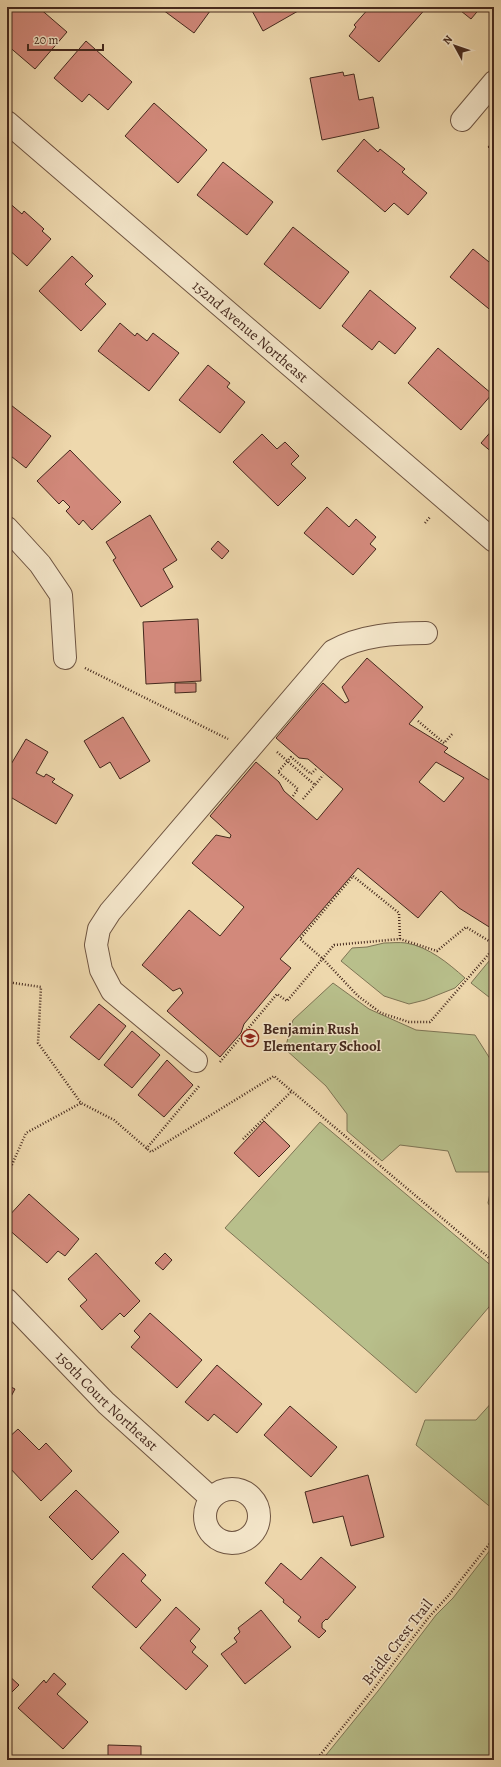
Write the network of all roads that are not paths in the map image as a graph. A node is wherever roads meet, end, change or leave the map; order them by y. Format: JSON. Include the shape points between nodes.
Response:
{"nodes":[{"id":1,"x":494,"y":82,"type":"edge"},
{"id":2,"x":462,"y":120,"type":"dead end"},
{"id":3,"x":7,"y":122,"type":"edge"},
{"id":4,"x":7,"y":528,"type":"edge"},
{"id":5,"x":494,"y":541,"type":"edge"},
{"id":6,"x":426,"y":633,"type":"dead end"},
{"id":7,"x":65,"y":658,"type":"road end"},
{"id":8,"x":196,"y":1061,"type":"dead end"},
{"id":9,"x":7,"y":1300,"type":"edge"},
{"id":10,"x":211,"y":1498,"type":"dead end"}],
"edges":[{"from":1,"to":2,"type":"street"},
{"from":3,"to":5,"type":"street","name":"152nd Avenue Northeast"},
{"from":4,"to":7,"type":"street","via":[[40,564],[61,595]]},
{"from":6,"to":8,"type":"street","via":[[372,637],[345,644],[333,651],[110,912],[99,929],[96,945],[101,970],[112,991]]},
{"from":9,"to":10,"type":"street","name":"150th Court Northeast","via":[[106,1403]]}]}
